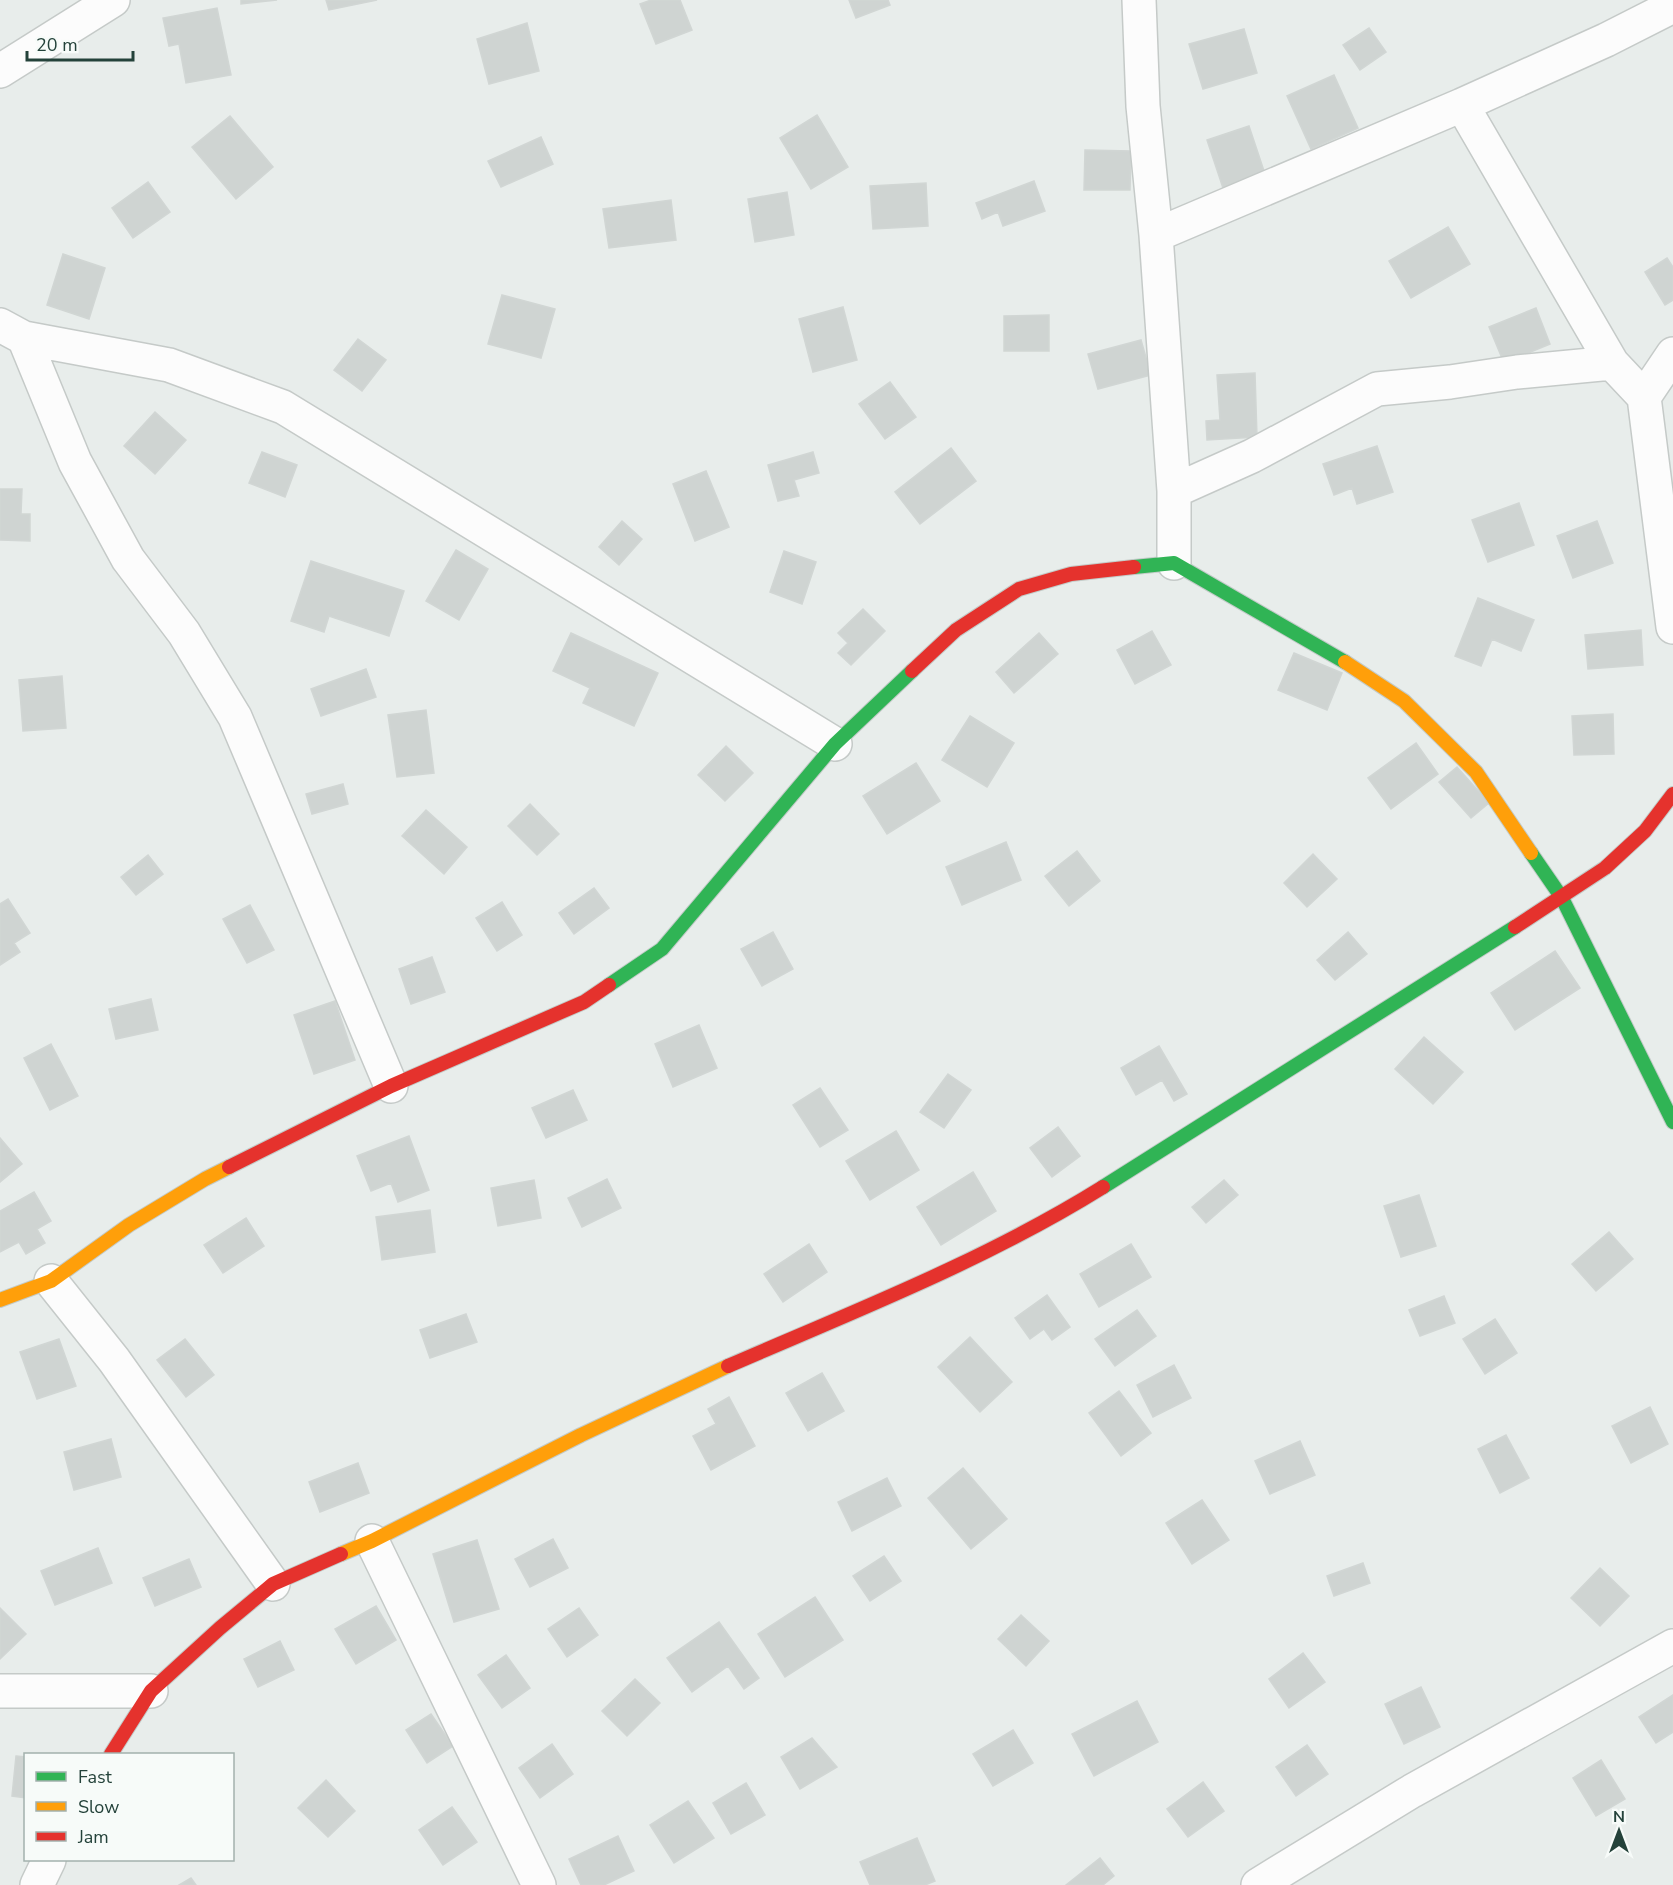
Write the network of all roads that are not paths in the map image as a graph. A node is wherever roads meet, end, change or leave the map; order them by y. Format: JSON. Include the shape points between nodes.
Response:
{"nodes":[{"id":1,"x":113,"y":0,"type":"edge"},
{"id":2,"x":1139,"y":0,"type":"edge"},
{"id":3,"x":1673,"y":6,"type":"edge"},
{"id":4,"x":0,"y":71,"type":"edge"},
{"id":5,"x":1462,"y":105,"type":"junction"},
{"id":6,"x":1156,"y":235,"type":"junction"},
{"id":7,"x":12,"y":332,"type":"edge"},
{"id":8,"x":1673,"y":354,"type":"edge"},
{"id":9,"x":1612,"y":363,"type":"junction"},
{"id":10,"x":1644,"y":397,"type":"junction"},
{"id":11,"x":1174,"y":491,"type":"junction"},
{"id":12,"x":1174,"y":563,"type":"junction"},
{"id":13,"x":1673,"y":627,"type":"edge"},
{"id":14,"x":835,"y":744,"type":"junction"},
{"id":15,"x":1673,"y":794,"type":"edge"},
{"id":16,"x":1562,"y":898,"type":"junction"},
{"id":17,"x":391,"y":1086,"type":"junction"},
{"id":18,"x":1673,"y":1122,"type":"edge"},
{"id":19,"x":51,"y":1281,"type":"junction"},
{"id":20,"x":0,"y":1300,"type":"edge"},
{"id":21,"x":372,"y":1541,"type":"junction"},
{"id":22,"x":273,"y":1584,"type":"junction"},
{"id":23,"x":1673,"y":1646,"type":"edge"},
{"id":24,"x":0,"y":1691,"type":"edge"},
{"id":25,"x":151,"y":1691,"type":"junction"},
{"id":26,"x":112,"y":1753,"type":"edge"},
{"id":27,"x":49,"y":1861,"type":"edge"},
{"id":28,"x":37,"y":1885,"type":"edge"},
{"id":29,"x":539,"y":1885,"type":"edge"},
{"id":30,"x":1258,"y":1885,"type":"edge"}],
"edges":[{"from":1,"to":4,"type":"street"},
{"from":2,"to":6,"type":"street","via":[[1143,106]]},
{"from":3,"to":5,"type":"street"},
{"from":5,"to":6,"type":"street"},
{"from":5,"to":9,"type":"street"},
{"from":6,"to":11,"type":"street"},
{"from":7,"to":14,"type":"street","via":[[169,365],[283,406]]},
{"from":7,"to":17,"type":"street","via":[[75,462],[128,559],[184,633],[235,717]]},
{"from":8,"to":10,"type":"street"},
{"from":9,"to":10,"type":"street"},
{"from":9,"to":11,"type":"street","via":[[1377,389],[1252,456]]},
{"from":10,"to":13,"type":"street"},
{"from":11,"to":12,"type":"street"},
{"from":12,"to":14,"type":"street","via":[[1071,574],[1019,589],[956,630]]},
{"from":12,"to":16,"type":"street","via":[[1344,661],[1404,701],[1476,772]]},
{"from":14,"to":17,"type":"street","via":[[662,949],[584,1002]]},
{"from":15,"to":16,"type":"street","via":[[1637,838],[1605,868]]},
{"from":16,"to":18,"type":"street"},
{"from":16,"to":21,"type":"street","via":[[1069,1208],[926,1281],[581,1435]]},
{"from":17,"to":19,"type":"street","via":[[205,1179],[129,1225]]},
{"from":19,"to":20,"type":"street"},
{"from":19,"to":22,"type":"street","via":[[114,1360]]},
{"from":21,"to":22,"type":"street"},
{"from":21,"to":29,"type":"street"},
{"from":22,"to":25,"type":"street"},
{"from":23,"to":30,"type":"street","via":[[1412,1791]]},
{"from":24,"to":25,"type":"street"},
{"from":25,"to":26,"type":"street"},
{"from":27,"to":28,"type":"street"}]}
